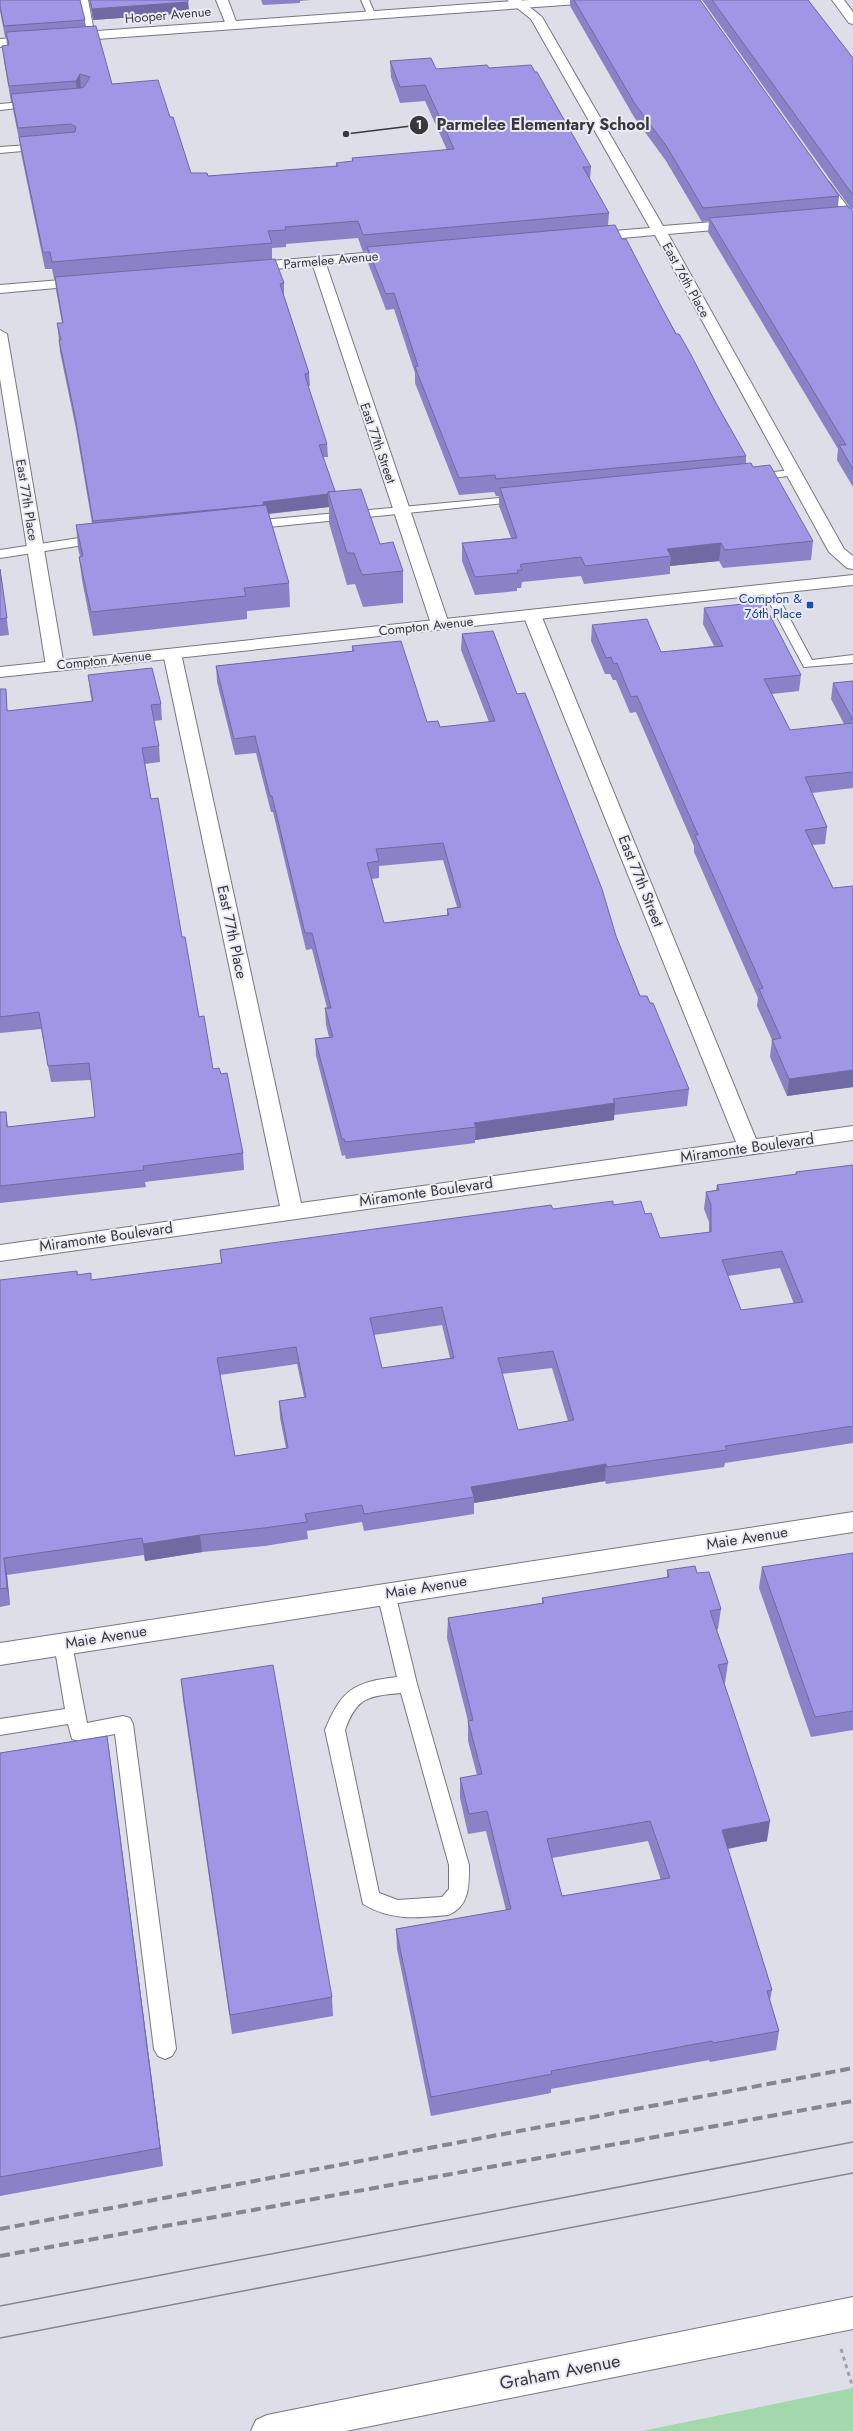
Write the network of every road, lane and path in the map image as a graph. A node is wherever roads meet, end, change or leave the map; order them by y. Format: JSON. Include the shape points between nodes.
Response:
{"nodes":[{"id":1,"x":84,"y":0,"type":"edge"},
{"id":2,"x":222,"y":0,"type":"edge"},
{"id":3,"x":365,"y":0,"type":"edge"},
{"id":4,"x":578,"y":0,"type":"edge"},
{"id":5,"x":838,"y":0,"type":"edge"},
{"id":6,"x":516,"y":2,"type":"edge"},
{"id":7,"x":371,"y":14,"type":"junction"},
{"id":8,"x":853,"y":20,"type":"edge"},
{"id":9,"x":231,"y":24,"type":"junction"},
{"id":10,"x":92,"y":35,"type":"junction"},
{"id":11,"x":0,"y":43,"type":"edge"},
{"id":12,"x":44,"y":103,"type":"edge"},
{"id":13,"x":0,"y":107,"type":"edge"},
{"id":14,"x":50,"y":146,"type":"edge"},
{"id":15,"x":0,"y":150,"type":"edge"},
{"id":16,"x":821,"y":176,"type":"edge"},
{"id":17,"x":833,"y":216,"type":"edge"},
{"id":18,"x":851,"y":217,"type":"edge"},
{"id":19,"x":749,"y":223,"type":"edge"},
{"id":20,"x":659,"y":231,"type":"junction"},
{"id":21,"x":574,"y":238,"type":"edge"},
{"id":22,"x":411,"y":253,"type":"edge"},
{"id":23,"x":318,"y":261,"type":"junction"},
{"id":24,"x":233,"y":268,"type":"edge"},
{"id":25,"x":101,"y":280,"type":"edge"},
{"id":26,"x":0,"y":289,"type":"edge"},
{"id":27,"x":0,"y":334,"type":"edge"},
{"id":28,"x":792,"y":473,"type":"junction"},
{"id":29,"x":745,"y":478,"type":"edge"},
{"id":30,"x":534,"y":498,"type":"edge"},
{"id":31,"x":401,"y":510,"type":"junction"},
{"id":32,"x":237,"y":526,"type":"edge"},
{"id":33,"x":112,"y":538,"type":"edge"},
{"id":34,"x":35,"y":550,"type":"junction"},
{"id":35,"x":0,"y":554,"type":"edge"},
{"id":36,"x":853,"y":564,"type":"edge"},
{"id":37,"x":853,"y":580,"type":"edge"},
{"id":38,"x":768,"y":589,"type":"junction"},
{"id":39,"x":532,"y":614,"type":"junction"},
{"id":40,"x":440,"y":624,"type":"junction"},
{"id":41,"x":172,"y":653,"type":"junction"},
{"id":42,"x":853,"y":658,"type":"edge"},
{"id":43,"x":54,"y":666,"type":"junction"},
{"id":44,"x":0,"y":672,"type":"edge"},
{"id":45,"x":853,"y":1133,"type":"edge"},
{"id":46,"x":749,"y":1147,"type":"junction"},
{"id":47,"x":292,"y":1211,"type":"junction"},
{"id":48,"x":0,"y":1252,"type":"edge"},
{"id":49,"x":853,"y":1522,"type":"edge"},
{"id":50,"x":386,"y":1593,"type":"junction"},
{"id":51,"x":63,"y":1644,"type":"junction"},
{"id":52,"x":0,"y":1654,"type":"edge"},
{"id":53,"x":408,"y":1684,"type":"junction"},
{"id":54,"x":76,"y":1715,"type":"junction"},
{"id":55,"x":0,"y":1727,"type":"edge"},
{"id":56,"x":165,"y":2049,"type":"dead end"},
{"id":57,"x":842,"y":2316,"type":"edge"},
{"id":58,"x":853,"y":2388,"type":"edge"},
{"id":59,"x":267,"y":2431,"type":"edge"}],
"edges":[{"from":1,"to":10,"type":"lane"},
{"from":2,"to":9,"type":"street"},
{"from":3,"to":7,"type":"lane"},
{"from":4,"to":6,"type":"street","name":"Hooper Avenue"},
{"from":5,"to":8,"type":"street"},
{"from":6,"to":7,"type":"street","name":"Hooper Avenue"},
{"from":6,"to":20,"type":"street","name":"East 76th Place","via":[[536,17]]},
{"from":7,"to":9,"type":"street","name":"Hooper Avenue"},
{"from":9,"to":10,"type":"street","name":"Hooper Avenue"},
{"from":10,"to":11,"type":"street","name":"Hooper Avenue"},
{"from":12,"to":13,"type":"lane"},
{"from":14,"to":15,"type":"lane"},
{"from":16,"to":18,"type":"lane"},
{"from":17,"to":18,"type":"street"},
{"from":19,"to":20,"type":"street"},
{"from":20,"to":21,"type":"street"},
{"from":20,"to":28,"type":"street","name":"East 76th Place"},
{"from":22,"to":23,"type":"street","name":"Parmelee Avenue"},
{"from":23,"to":24,"type":"street","name":"Parmelee Avenue"},
{"from":23,"to":31,"type":"street","name":"East 77th Street"},
{"from":25,"to":26,"type":"street"},
{"from":27,"to":34,"type":"street","name":"East 77th Place"},
{"from":28,"to":29,"type":"lane"},
{"from":28,"to":36,"type":"street","name":"East 76th Place","via":[[838,552]]},
{"from":30,"to":31,"type":"lane"},
{"from":31,"to":32,"type":"lane"},
{"from":31,"to":40,"type":"street","name":"East 77th Street"},
{"from":33,"to":34,"type":"lane"},
{"from":34,"to":35,"type":"lane"},
{"from":34,"to":43,"type":"street","name":"East 77th Place"},
{"from":37,"to":38,"type":"street","name":"Compton Avenue"},
{"from":38,"to":39,"type":"street","name":"Compton Avenue"},
{"from":38,"to":42,"type":"lane","via":[[808,664]]},
{"from":39,"to":40,"type":"street","name":"Compton Avenue"},
{"from":39,"to":46,"type":"street","name":"East 77th Street"},
{"from":40,"to":41,"type":"street","name":"Compton Avenue"},
{"from":41,"to":43,"type":"street","name":"Compton Avenue"},
{"from":41,"to":47,"type":"street","name":"East 77th Place"},
{"from":43,"to":44,"type":"street","name":"Compton Avenue"},
{"from":45,"to":46,"type":"street","name":"Miramonte Boulevard"},
{"from":46,"to":47,"type":"street","name":"Miramonte Boulevard"},
{"from":47,"to":48,"type":"street","name":"Miramonte Boulevard"},
{"from":49,"to":50,"type":"street","name":"Maie Avenue"},
{"from":50,"to":51,"type":"street","name":"Maie Avenue"},
{"from":50,"to":53,"type":"lane"},
{"from":51,"to":52,"type":"street","name":"Maie Avenue"},
{"from":51,"to":54,"type":"lane"},
{"from":53,"to":53,"type":"lane","via":[[362,1690],[343,1708],[335,1730],[370,1898],[382,1907],[407,1910],[448,1906],[459,1891],[459,1864]]},
{"from":54,"to":55,"type":"lane"},
{"from":54,"to":56,"type":"lane","via":[[79,1733],[123,1724]]},
{"from":57,"to":58,"type":"path"},
{"from":57,"to":59,"type":"street","name":"Graham Avenue"}]}
